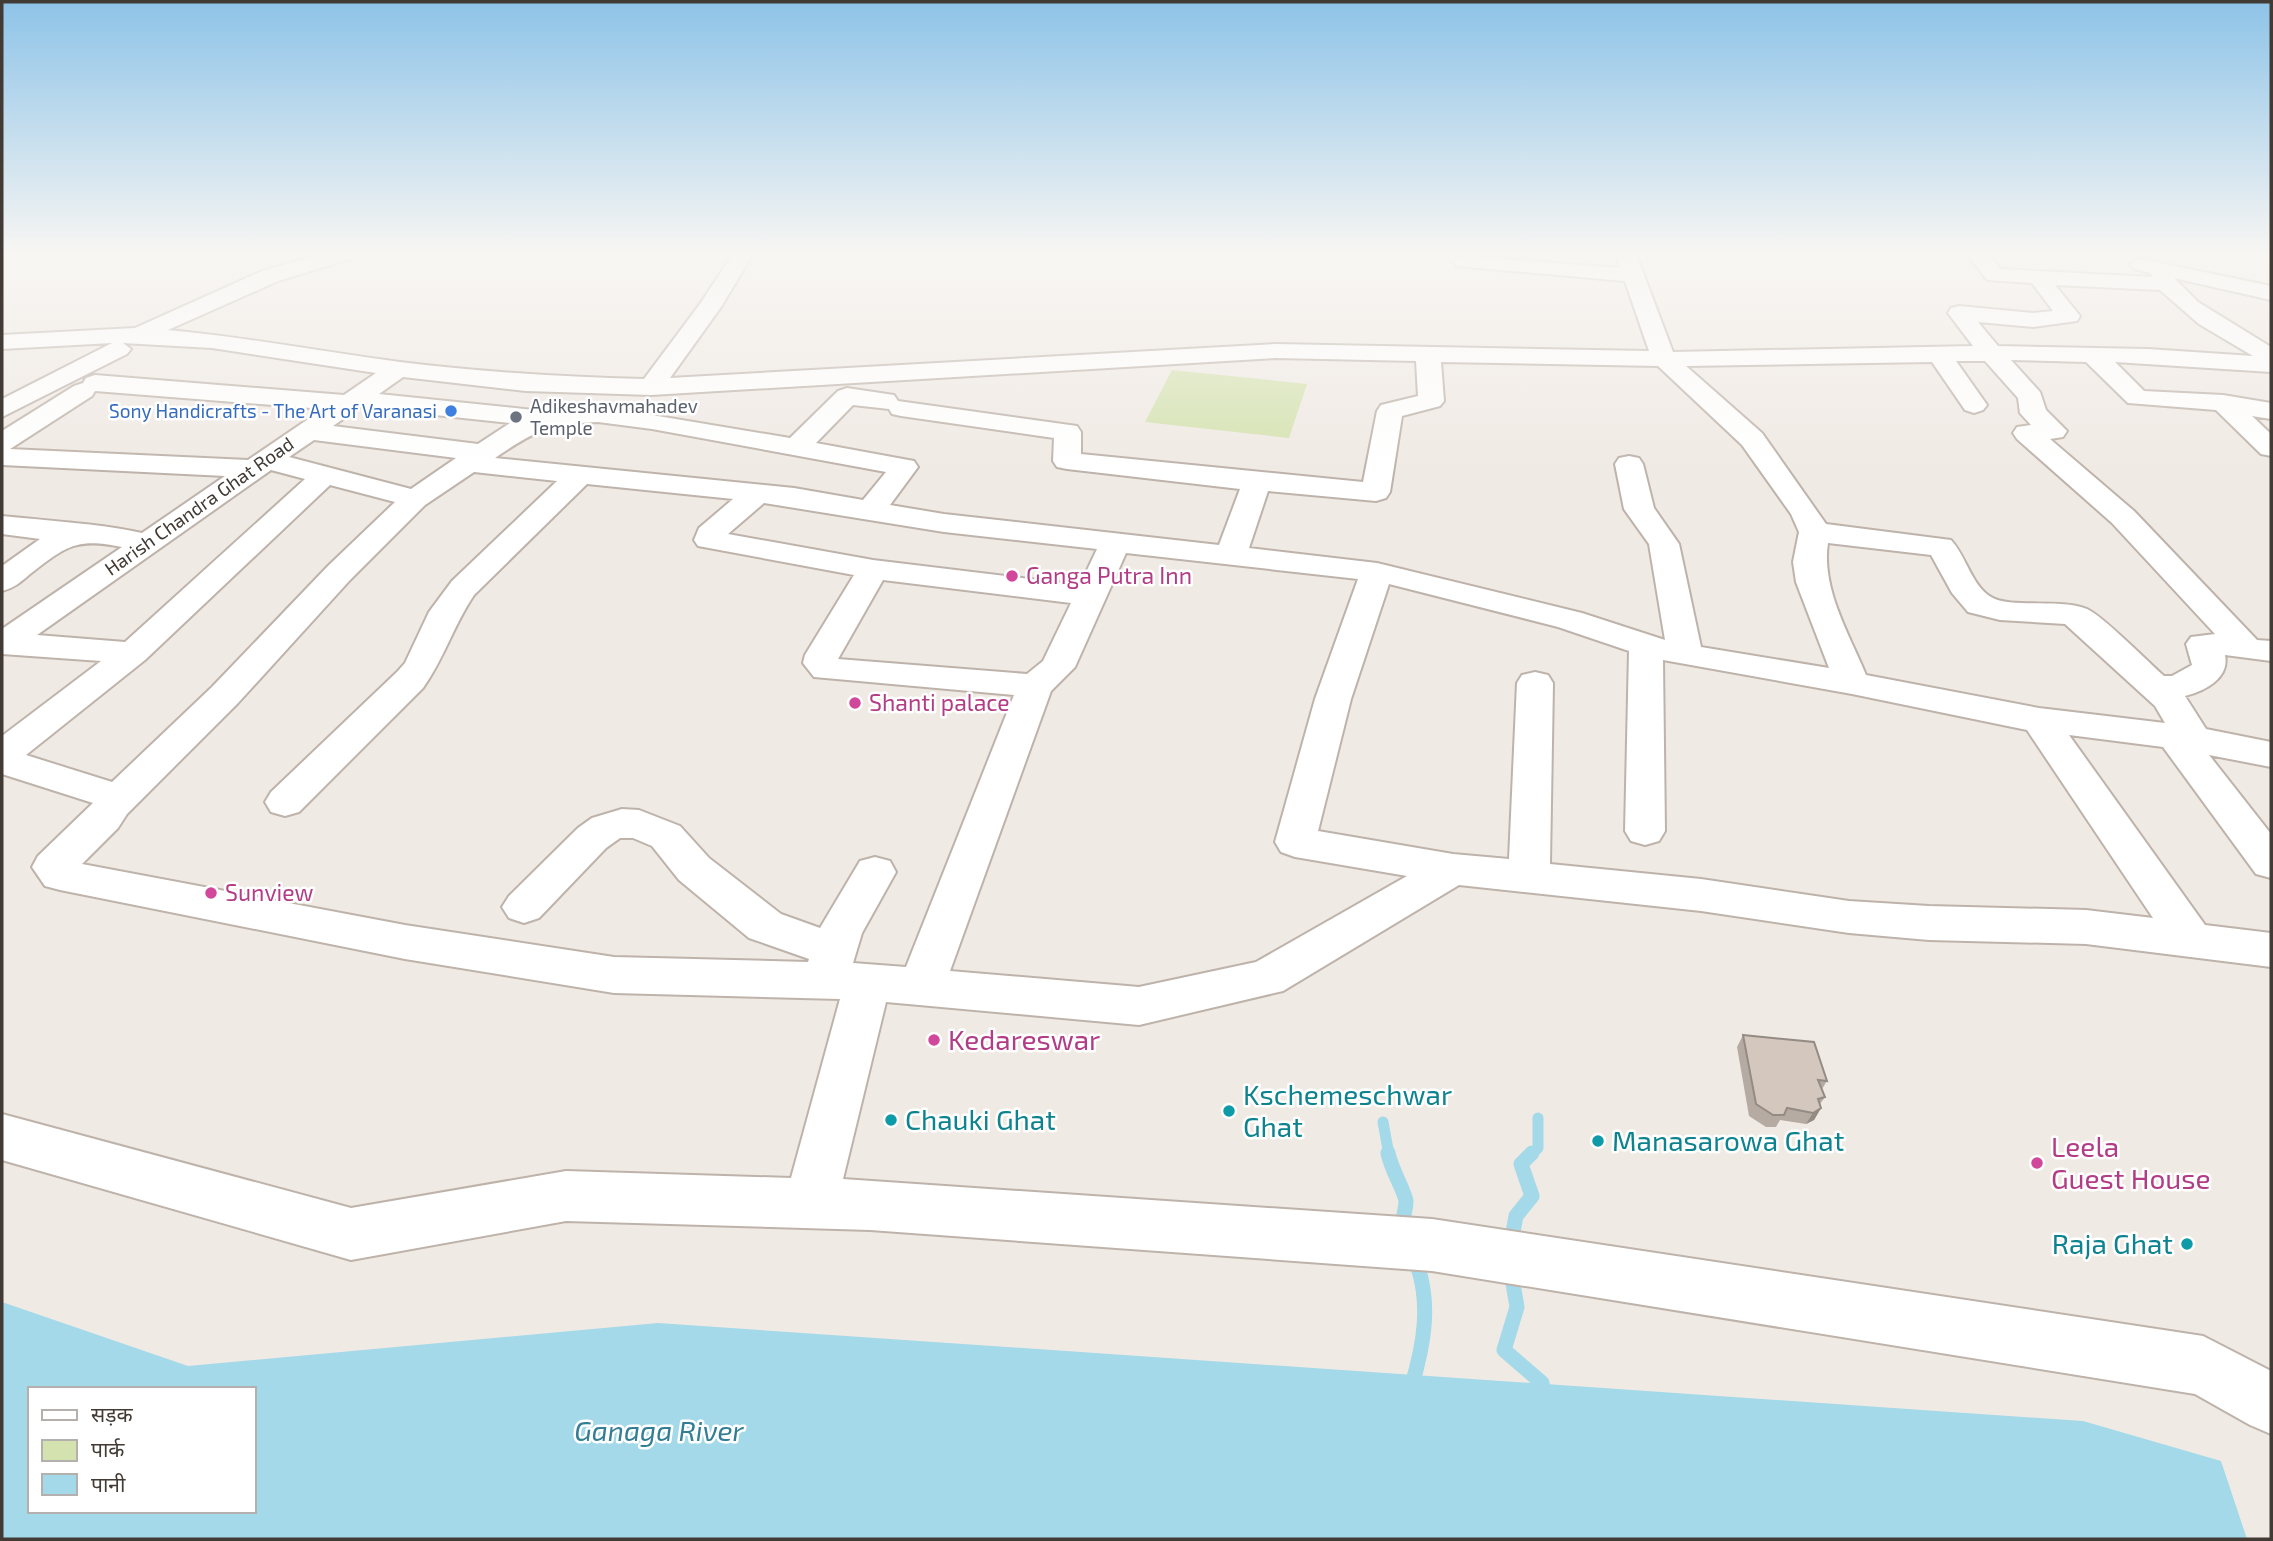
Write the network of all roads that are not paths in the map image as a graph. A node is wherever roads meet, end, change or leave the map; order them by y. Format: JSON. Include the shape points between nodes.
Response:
{"nodes":[{"id":1,"x":164,"y":326,"type":"edge"},
{"id":2,"x":696,"y":326,"type":"edge"},
{"id":3,"x":1652,"y":326,"type":"edge"},
{"id":4,"x":1969,"y":326,"type":"edge"},
{"id":5,"x":2219,"y":326,"type":"edge"},
{"id":6,"x":145,"y":335,"type":"junction"},
{"id":7,"x":2,"y":342,"type":"edge"},
{"id":8,"x":1990,"y":352,"type":"junction"},
{"id":9,"x":1427,"y":353,"type":"junction"},
{"id":10,"x":1939,"y":354,"type":"junction"},
{"id":11,"x":2093,"y":355,"type":"junction"},
{"id":12,"x":2271,"y":357,"type":"edge"},
{"id":13,"x":1664,"y":359,"type":"junction"},
{"id":14,"x":2271,"y":365,"type":"edge"},
{"id":15,"x":398,"y":369,"type":"junction"},
{"id":16,"x":898,"y":373,"type":"junction"},
{"id":17,"x":89,"y":374,"type":"junction"},
{"id":18,"x":651,"y":387,"type":"junction"},
{"id":19,"x":351,"y":401,"type":"junction"},
{"id":20,"x":2223,"y":403,"type":"junction"},
{"id":21,"x":1974,"y":405,"type":"dead end"},
{"id":22,"x":2,"y":408,"type":"edge"},
{"id":23,"x":2271,"y":411,"type":"edge"},
{"id":24,"x":543,"y":419,"type":"junction"},
{"id":25,"x":880,"y":427,"type":"junction"},
{"id":26,"x":307,"y":431,"type":"junction"},
{"id":27,"x":2,"y":443,"type":"edge"},
{"id":28,"x":796,"y":447,"type":"junction"},
{"id":29,"x":2271,"y":449,"type":"edge"},
{"id":30,"x":2,"y":457,"type":"edge"},
{"id":31,"x":474,"y":458,"type":"junction"},
{"id":32,"x":1629,"y":464,"type":"dead end"},
{"id":33,"x":260,"y":465,"type":"junction"},
{"id":34,"x":581,"y":474,"type":"junction"},
{"id":35,"x":324,"y":476,"type":"junction"},
{"id":36,"x":1256,"y":482,"type":"junction"},
{"id":37,"x":758,"y":493,"type":"junction"},
{"id":38,"x":415,"y":499,"type":"junction"},
{"id":39,"x":871,"y":510,"type":"junction"},
{"id":40,"x":2,"y":525,"type":"edge"},
{"id":41,"x":1814,"y":532,"type":"junction"},
{"id":42,"x":76,"y":534,"type":"junction"},
{"id":43,"x":146,"y":543,"type":"junction"},
{"id":44,"x":1115,"y":544,"type":"junction"},
{"id":45,"x":1230,"y":557,"type":"junction"},
{"id":46,"x":873,"y":569,"type":"junction"},
{"id":47,"x":1377,"y":572,"type":"junction"},
{"id":48,"x":2,"y":581,"type":"edge"},
{"id":49,"x":1091,"y":596,"type":"junction"},
{"id":50,"x":2,"y":643,"type":"edge"},
{"id":51,"x":1646,"y":646,"type":"junction"},
{"id":52,"x":2258,"y":649,"type":"edge"},
{"id":53,"x":133,"y":653,"type":"junction"},
{"id":54,"x":1685,"y":655,"type":"junction"},
{"id":55,"x":1535,"y":683,"type":"dead end"},
{"id":56,"x":1852,"y":683,"type":"junction"},
{"id":57,"x":1035,"y":686,"type":"junction"},
{"id":58,"x":2156,"y":687,"type":"junction"},
{"id":59,"x":2039,"y":720,"type":"junction"},
{"id":60,"x":2183,"y":737,"type":"junction"},
{"id":61,"x":2271,"y":754,"type":"edge"},
{"id":62,"x":2,"y":755,"type":"edge"},
{"id":63,"x":2,"y":761,"type":"edge"},
{"id":64,"x":285,"y":802,"type":"dead end"},
{"id":65,"x":113,"y":804,"type":"junction"},
{"id":66,"x":1645,"y":831,"type":"dead end"},
{"id":67,"x":2271,"y":863,"type":"edge"},
{"id":68,"x":1454,"y":869,"type":"junction"},
{"id":69,"x":875,"y":872,"type":"dead end"},
{"id":70,"x":1529,"y":877,"type":"junction"},
{"id":71,"x":524,"y":907,"type":"dead end"},
{"id":72,"x":2191,"y":939,"type":"junction"},
{"id":73,"x":2271,"y":950,"type":"edge"},
{"id":74,"x":842,"y":971,"type":"junction"},
{"id":75,"x":922,"y":986,"type":"junction"},
{"id":76,"x":2,"y":1137,"type":"edge"},
{"id":77,"x":811,"y":1203,"type":"junction"},
{"id":78,"x":2271,"y":1404,"type":"edge"}],
"edges":[{"from":1,"to":6,"type":"street"},
{"from":2,"to":18,"type":"street"},
{"from":3,"to":13,"type":"street"},
{"from":4,"to":8,"type":"street"},
{"from":5,"to":12,"type":"street"},
{"from":6,"to":7,"type":"street"},
{"from":6,"to":15,"type":"street"},
{"from":6,"to":17,"type":"street"},
{"from":8,"to":10,"type":"street"},
{"from":8,"to":11,"type":"street"},
{"from":8,"to":52,"type":"street","via":[[2031,397],[2033,413],[2054,431],[2026,433],[2123,517]]},
{"from":9,"to":13,"type":"street"},
{"from":9,"to":16,"type":"street","via":[[1276,351]]},
{"from":9,"to":36,"type":"street","via":[[1431,401],[1390,411],[1376,492]]},
{"from":10,"to":13,"type":"street"},
{"from":10,"to":21,"type":"street"},
{"from":11,"to":14,"type":"street"},
{"from":11,"to":20,"type":"street","via":[[2137,398]]},
{"from":13,"to":41,"type":"street","via":[[1765,454]]},
{"from":15,"to":18,"type":"street","via":[[526,383]]},
{"from":15,"to":19,"type":"street","name":"Harish Chandra Ghat Road"},
{"from":16,"to":18,"type":"street"},
{"from":16,"to":25,"type":"street"},
{"from":17,"to":19,"type":"street"},
{"from":17,"to":22,"type":"street"},
{"from":17,"to":27,"type":"street"},
{"from":19,"to":24,"type":"street"},
{"from":19,"to":26,"type":"street","name":"Harish Chandra Ghat Road"},
{"from":20,"to":23,"type":"street"},
{"from":20,"to":29,"type":"street"},
{"from":24,"to":28,"type":"street","via":[[598,414]]},
{"from":24,"to":31,"type":"street"},
{"from":25,"to":28,"type":"street"},
{"from":25,"to":28,"type":"street","via":[[847,396]]},
{"from":25,"to":36,"type":"street","via":[[1068,432],[1067,461]]},
{"from":25,"to":39,"type":"street","via":[[904,467]]},
{"from":26,"to":31,"type":"street"},
{"from":26,"to":33,"type":"street","name":"Harish Chandra Ghat Road"},
{"from":30,"to":33,"type":"street"},
{"from":31,"to":34,"type":"street"},
{"from":31,"to":38,"type":"street"},
{"from":32,"to":54,"type":"street","via":[[1639,509],[1664,544]]},
{"from":33,"to":35,"type":"street"},
{"from":33,"to":43,"type":"street","name":"Harish Chandra Ghat Road"},
{"from":34,"to":37,"type":"street"},
{"from":34,"to":64,"type":"street","via":[[463,588],[410,680]]},
{"from":35,"to":38,"type":"street"},
{"from":35,"to":53,"type":"street"},
{"from":36,"to":45,"type":"street"},
{"from":37,"to":39,"type":"street"},
{"from":37,"to":46,"type":"street","via":[[716,527],[709,540]]},
{"from":38,"to":65,"type":"street"},
{"from":39,"to":44,"type":"street"},
{"from":40,"to":42,"type":"street"},
{"from":41,"to":56,"type":"street","via":[[1809,562],[1812,582]]},
{"from":41,"to":58,"type":"street","via":[[1940,547],[1951,556],[1979,604],[2077,617]]},
{"from":42,"to":43,"type":"street"},
{"from":42,"to":48,"type":"street","via":[[60,540]]},
{"from":43,"to":50,"type":"street","name":"Harish Chandra Ghat Road"},
{"from":44,"to":45,"type":"street"},
{"from":44,"to":49,"type":"street"},
{"from":45,"to":47,"type":"street"},
{"from":46,"to":49,"type":"street"},
{"from":46,"to":57,"type":"street","via":[[822,654],[820,663],[826,669]]},
{"from":47,"to":51,"type":"street","via":[[1570,620]]},
{"from":47,"to":68,"type":"street","via":[[1333,699],[1295,842]]},
{"from":49,"to":57,"type":"street","via":[[1058,667]]},
{"from":50,"to":53,"type":"street"},
{"from":51,"to":54,"type":"street"},
{"from":51,"to":66,"type":"street"},
{"from":52,"to":58,"type":"street","via":[[2203,644],[2209,670],[2179,687]]},
{"from":53,"to":62,"type":"street"},
{"from":54,"to":56,"type":"street"},
{"from":55,"to":70,"type":"street"},
{"from":56,"to":59,"type":"street"},
{"from":57,"to":75,"type":"street"},
{"from":58,"to":60,"type":"street","via":[[2169,699]]},
{"from":59,"to":60,"type":"street"},
{"from":59,"to":72,"type":"street"},
{"from":60,"to":61,"type":"street"},
{"from":60,"to":67,"type":"street"},
{"from":63,"to":65,"type":"street","via":[[97,789],[108,794]]},
{"from":65,"to":74,"type":"street","via":[[53,867],[60,875],[405,942],[614,975]]},
{"from":68,"to":70,"type":"street"},
{"from":68,"to":75,"type":"street","via":[[1267,978],[1139,1006]]},
{"from":69,"to":74,"type":"street","via":[[850,911]]},
{"from":70,"to":72,"type":"street","via":[[1849,917],[2086,927]]},
{"from":71,"to":74,"type":"street","via":[[592,838],[606,828],[639,824],[666,836],[694,869],[765,926]]},
{"from":72,"to":73,"type":"street"},
{"from":74,"to":75,"type":"street"},
{"from":74,"to":77,"type":"street"},
{"from":76,"to":77,"type":"street","via":[[351,1234],[566,1196]]},
{"from":77,"to":78,"type":"street","via":[[1433,1245],[2203,1366]]}]}
